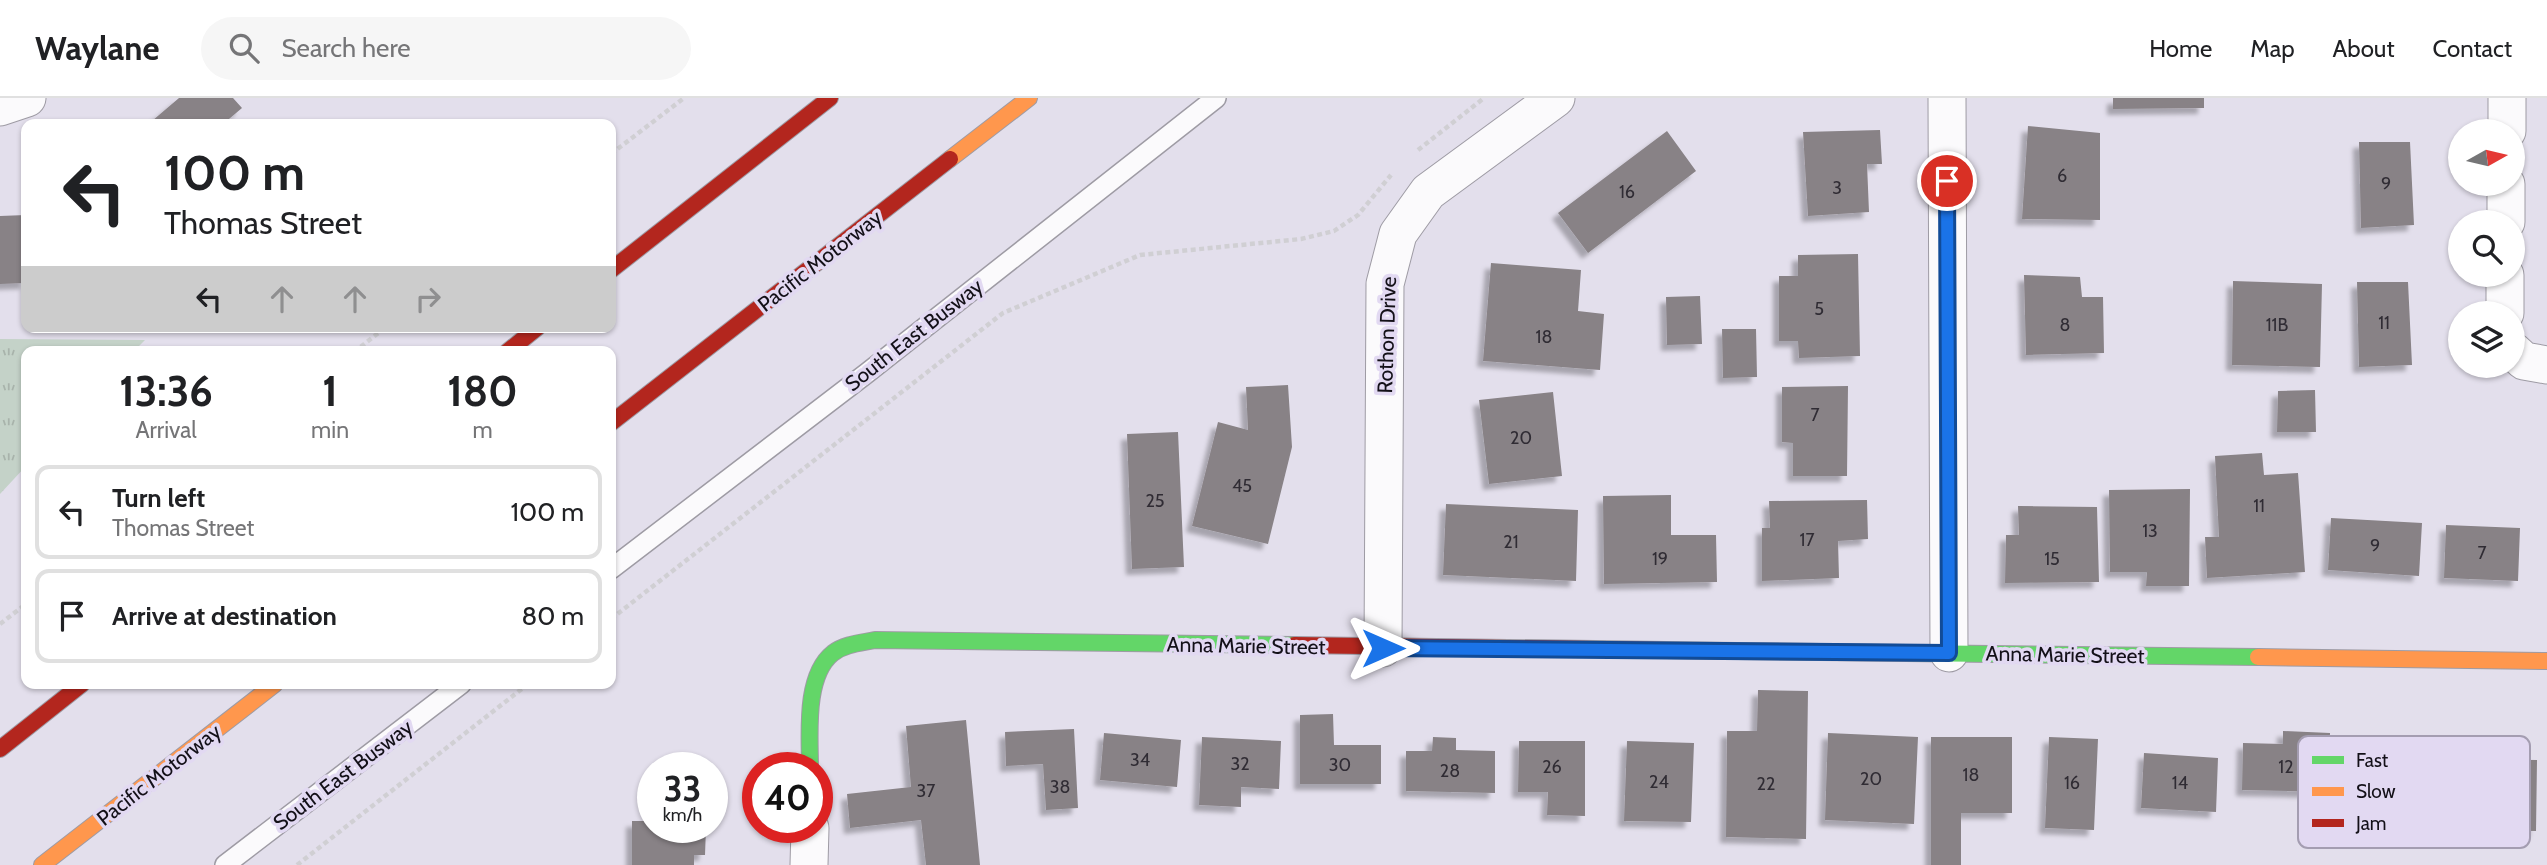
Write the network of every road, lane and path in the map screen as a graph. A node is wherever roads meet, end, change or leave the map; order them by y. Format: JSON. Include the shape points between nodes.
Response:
{"nodes":[{"id":1,"x":27,"y":98,"type":"edge"},
{"id":2,"x":684,"y":98,"type":"edge"},
{"id":3,"x":830,"y":98,"type":"edge"},
{"id":4,"x":1029,"y":98,"type":"edge"},
{"id":5,"x":1216,"y":98,"type":"edge"},
{"id":6,"x":1484,"y":98,"type":"edge"},
{"id":7,"x":1556,"y":98,"type":"edge"},
{"id":8,"x":1947,"y":98,"type":"edge"},
{"id":9,"x":2507,"y":98,"type":"edge"},
{"id":10,"x":0,"y":107,"type":"edge"},
{"id":11,"x":2507,"y":119,"type":"edge"},
{"id":12,"x":616,"y":150,"type":"edge"},
{"id":13,"x":1412,"y":155,"type":"dead end"},
{"id":14,"x":1394,"y":172,"type":"dead end"},
{"id":15,"x":616,"y":266,"type":"edge"},
{"id":16,"x":378,"y":333,"type":"edge"},
{"id":17,"x":531,"y":333,"type":"edge"},
{"id":18,"x":362,"y":346,"type":"edge"},
{"id":19,"x":514,"y":346,"type":"edge"},
{"id":20,"x":2525,"y":361,"type":"edge"},
{"id":21,"x":2547,"y":365,"type":"edge"},
{"id":22,"x":616,"y":419,"type":"edge"},
{"id":23,"x":616,"y":565,"type":"edge"},
{"id":24,"x":21,"y":608,"type":"edge"},
{"id":25,"x":616,"y":616,"type":"edge"},
{"id":26,"x":0,"y":624,"type":"edge"},
{"id":27,"x":1383,"y":648,"type":"junction"},
{"id":28,"x":1949,"y":653,"type":"junction"},
{"id":29,"x":2547,"y":661,"type":"edge"},
{"id":30,"x":76,"y":689,"type":"edge"},
{"id":31,"x":269,"y":689,"type":"edge"},
{"id":32,"x":454,"y":689,"type":"edge"},
{"id":33,"x":522,"y":689,"type":"edge"},
{"id":34,"x":0,"y":749,"type":"edge"},
{"id":35,"x":810,"y":752,"type":"edge"},
{"id":36,"x":810,"y":843,"type":"edge"},
{"id":37,"x":42,"y":865,"type":"edge"},
{"id":38,"x":225,"y":865,"type":"edge"},
{"id":39,"x":297,"y":865,"type":"edge"},
{"id":40,"x":809,"y":865,"type":"edge"}],
"edges":[{"from":1,"to":10,"type":"street"},
{"from":2,"to":12,"type":"path"},
{"from":3,"to":15,"type":"main road"},
{"from":4,"to":22,"type":"main road","name":"Pacific Motorway"},
{"from":5,"to":23,"type":"lane","name":"South East Busway"},
{"from":6,"to":13,"type":"path"},
{"from":7,"to":27,"type":"street","name":"Rothon Drive","via":[[1428,192],[1398,233],[1385,284]]},
{"from":8,"to":28,"type":"street"},
{"from":9,"to":11,"type":"street"},
{"from":14,"to":25,"type":"path","via":[[1358,215],[1334,231],[1301,239],[1140,255],[1003,313]]},
{"from":16,"to":18,"type":"path"},
{"from":17,"to":19,"type":"main road"},
{"from":20,"to":21,"type":"street"},
{"from":24,"to":26,"type":"path"},
{"from":27,"to":28,"type":"main road","name":"Anna Marie Street"},
{"from":27,"to":35,"type":"main road","name":"Anna Marie Street","via":[[875,640],[849,645],[830,656],[817,678],[811,703]]},
{"from":28,"to":29,"type":"main road","name":"Anna Marie Street"},
{"from":30,"to":34,"type":"main road"},
{"from":31,"to":37,"type":"main road","name":"Pacific Motorway"},
{"from":32,"to":38,"type":"lane","name":"South East Busway"},
{"from":33,"to":39,"type":"path"},
{"from":36,"to":40,"type":"street"}]}
